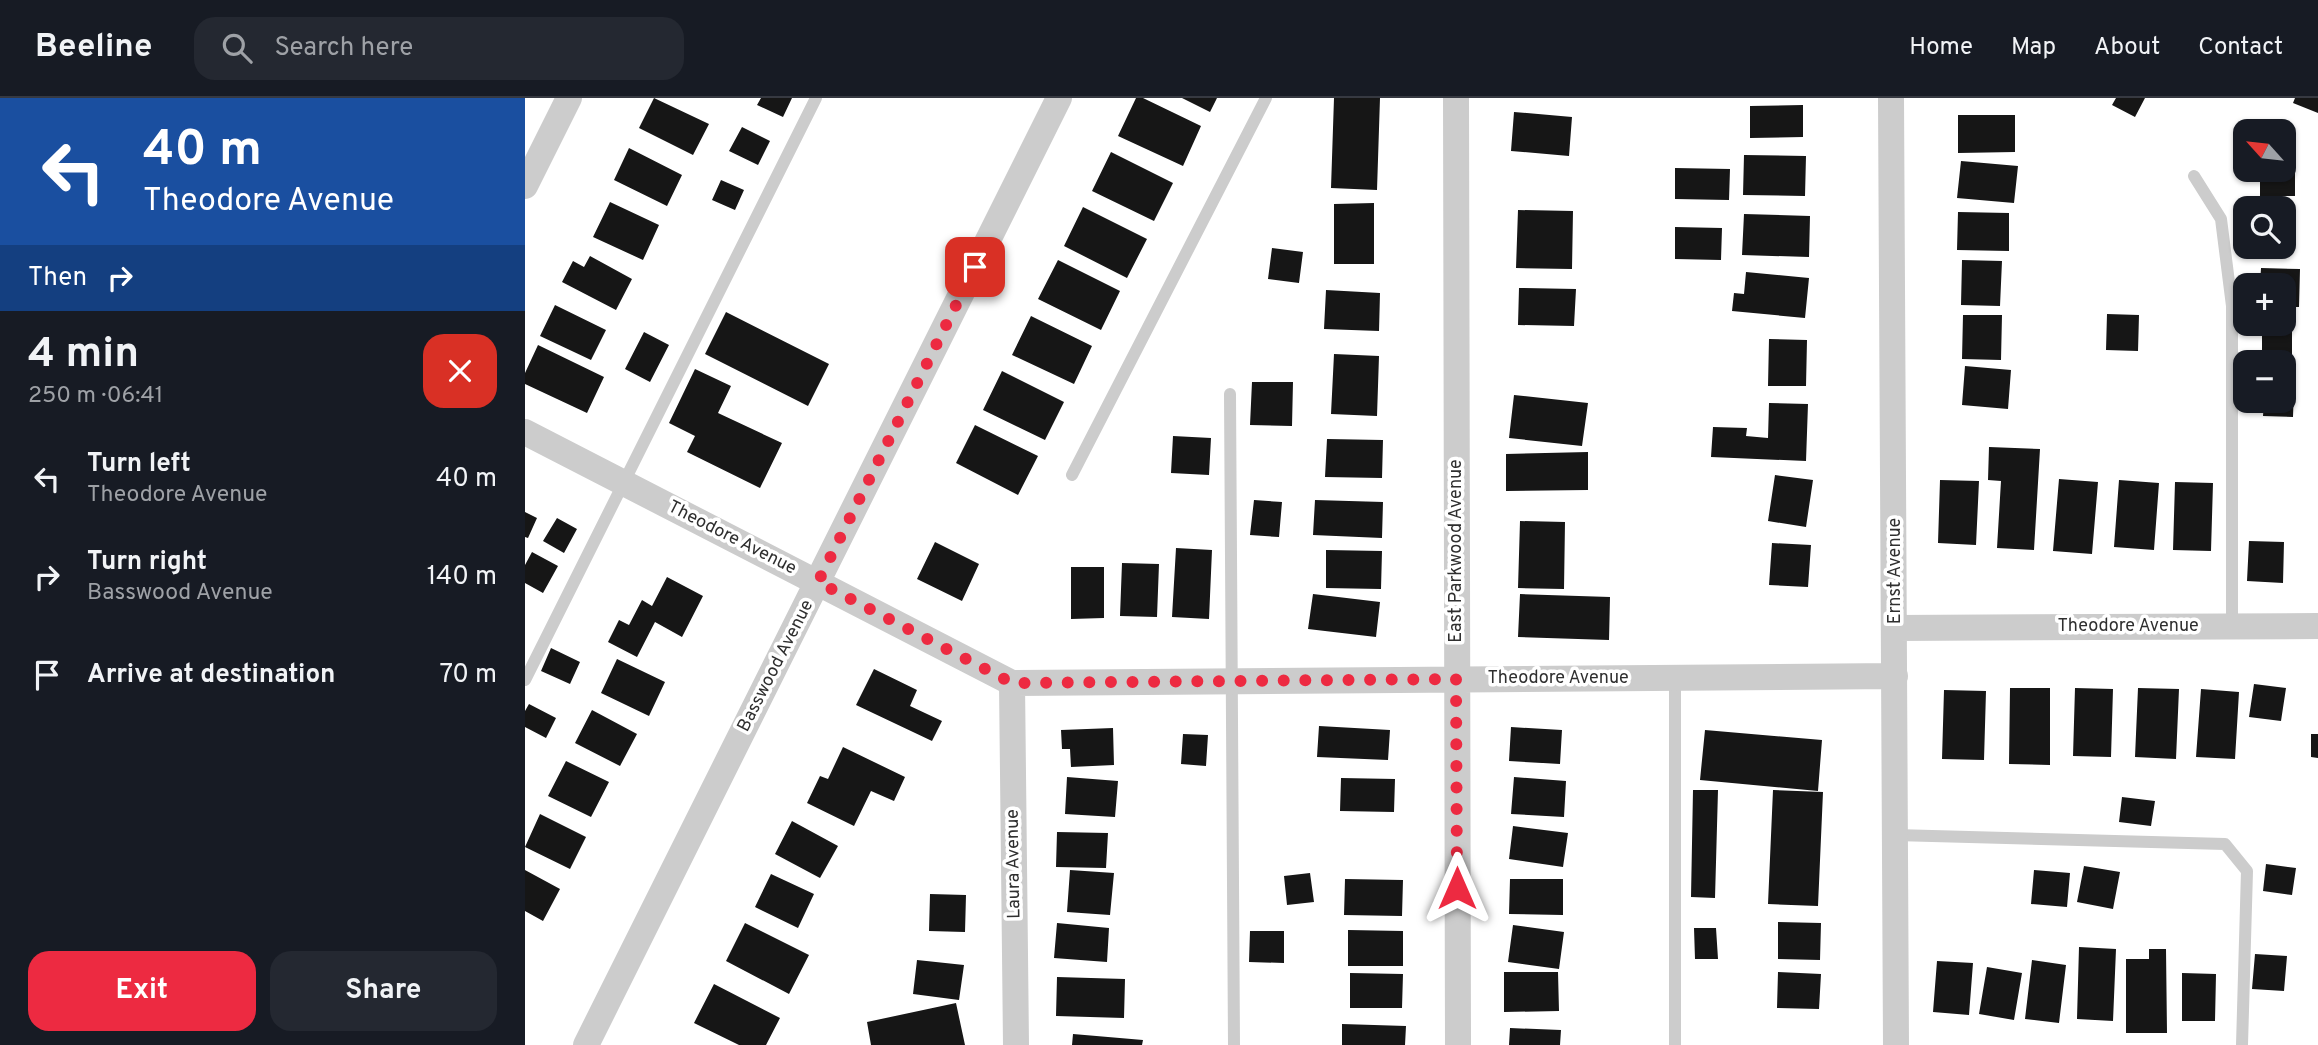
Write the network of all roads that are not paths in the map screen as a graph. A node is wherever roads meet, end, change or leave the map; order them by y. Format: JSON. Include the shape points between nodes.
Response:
{"nodes":[{"id":1,"x":569,"y":98,"type":"edge"},
{"id":2,"x":816,"y":98,"type":"edge"},
{"id":3,"x":1059,"y":98,"type":"edge"},
{"id":4,"x":1266,"y":98,"type":"edge"},
{"id":5,"x":1456,"y":98,"type":"edge"},
{"id":6,"x":1891,"y":98,"type":"edge"},
{"id":7,"x":2195,"y":176,"type":"dead end"},
{"id":8,"x":525,"y":186,"type":"edge"},
{"id":9,"x":1230,"y":394,"type":"dead end"},
{"id":10,"x":525,"y":432,"type":"edge"},
{"id":11,"x":1072,"y":475,"type":"dead end"},
{"id":12,"x":624,"y":483,"type":"junction"},
{"id":13,"x":818,"y":582,"type":"junction"},
{"id":14,"x":2232,"y":625,"type":"junction"},
{"id":15,"x":2318,"y":625,"type":"edge"},
{"id":16,"x":1895,"y":628,"type":"junction"},
{"id":17,"x":1895,"y":676,"type":"junction"},
{"id":18,"x":1675,"y":677,"type":"junction"},
{"id":19,"x":1456,"y":679,"type":"junction"},
{"id":20,"x":525,"y":680,"type":"edge"},
{"id":21,"x":1233,"y":681,"type":"junction"},
{"id":22,"x":1012,"y":683,"type":"junction"},
{"id":23,"x":1895,"y":835,"type":"junction"},
{"id":24,"x":586,"y":1045,"type":"edge"},
{"id":25,"x":1016,"y":1045,"type":"edge"},
{"id":26,"x":1234,"y":1045,"type":"edge"},
{"id":27,"x":1458,"y":1045,"type":"edge"},
{"id":28,"x":1675,"y":1045,"type":"edge"},
{"id":29,"x":1896,"y":1045,"type":"edge"},
{"id":30,"x":2242,"y":1045,"type":"edge"}],
"edges":[{"from":1,"to":8,"type":"street"},
{"from":2,"to":12,"type":"lane"},
{"from":3,"to":13,"type":"street","name":"Basswood Avenue"},
{"from":4,"to":11,"type":"lane"},
{"from":5,"to":19,"type":"street","name":"East Parkwood Avenue"},
{"from":6,"to":16,"type":"street","name":"Ernst Avenue"},
{"from":7,"to":14,"type":"lane","via":[[2221,219],[2232,306]]},
{"from":9,"to":21,"type":"lane"},
{"from":10,"to":12,"type":"street","name":"Theodore Avenue"},
{"from":12,"to":13,"type":"street","name":"Theodore Avenue"},
{"from":12,"to":20,"type":"lane"},
{"from":13,"to":22,"type":"street","name":"Theodore Avenue"},
{"from":13,"to":24,"type":"street","name":"Basswood Avenue"},
{"from":14,"to":15,"type":"street","name":"Theodore Avenue"},
{"from":14,"to":16,"type":"street","name":"Theodore Avenue"},
{"from":16,"to":17,"type":"street","name":"Ernst Avenue"},
{"from":17,"to":18,"type":"street","name":"Theodore Avenue"},
{"from":17,"to":23,"type":"street","name":"Ernst Avenue"},
{"from":18,"to":19,"type":"street","name":"Theodore Avenue"},
{"from":18,"to":28,"type":"lane"},
{"from":19,"to":21,"type":"street","name":"Theodore Avenue"},
{"from":19,"to":27,"type":"street","name":"East Parkwood Avenue"},
{"from":21,"to":22,"type":"street","name":"Theodore Avenue"},
{"from":21,"to":26,"type":"lane"},
{"from":22,"to":25,"type":"street","name":"Laura Avenue"},
{"from":23,"to":29,"type":"street","name":"Ernst Avenue"},
{"from":23,"to":30,"type":"lane","via":[[2225,844],[2247,871]]}]}
